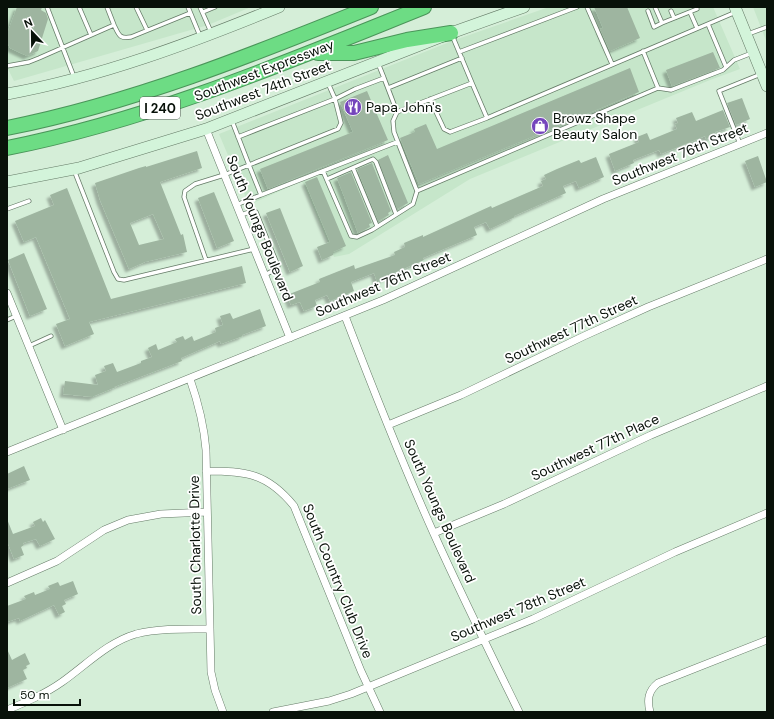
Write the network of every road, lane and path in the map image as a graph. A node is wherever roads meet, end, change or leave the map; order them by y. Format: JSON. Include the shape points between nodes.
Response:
{"nodes":[{"id":1,"x":47,"y":7,"type":"edge"},
{"id":2,"x":79,"y":7,"type":"edge"},
{"id":3,"x":107,"y":7,"type":"edge"},
{"id":4,"x":136,"y":7,"type":"edge"},
{"id":5,"x":188,"y":7,"type":"edge"},
{"id":6,"x":200,"y":7,"type":"edge"},
{"id":7,"x":215,"y":7,"type":"edge"},
{"id":8,"x":279,"y":7,"type":"edge"},
{"id":9,"x":361,"y":7,"type":"edge"},
{"id":10,"x":371,"y":7,"type":"edge"},
{"id":11,"x":424,"y":7,"type":"edge"},
{"id":12,"x":524,"y":7,"type":"edge"},
{"id":13,"x":577,"y":7,"type":"edge"},
{"id":14,"x":587,"y":7,"type":"edge"},
{"id":15,"x":655,"y":7,"type":"edge"},
{"id":16,"x":702,"y":7,"type":"edge"},
{"id":17,"x":697,"y":8,"type":"edge"},
{"id":18,"x":736,"y":9,"type":"edge"},
{"id":19,"x":648,"y":11,"type":"dead end"},
{"id":20,"x":671,"y":11,"type":"dead end"},
{"id":21,"x":203,"y":12,"type":"junction"},
{"id":22,"x":690,"y":12,"type":"junction"},
{"id":23,"x":190,"y":13,"type":"junction"},
{"id":24,"x":346,"y":17,"type":"junction"},
{"id":25,"x":674,"y":18,"type":"junction"},
{"id":26,"x":662,"y":24,"type":"junction"},
{"id":27,"x":708,"y":24,"type":"junction"},
{"id":28,"x":114,"y":25,"type":"junction"},
{"id":29,"x":767,"y":27,"type":"edge"},
{"id":30,"x":697,"y":28,"type":"junction"},
{"id":31,"x":147,"y":30,"type":"junction"},
{"id":32,"x":452,"y":33,"type":"junction"},
{"id":33,"x":91,"y":35,"type":"junction"},
{"id":34,"x":212,"y":35,"type":"junction"},
{"id":35,"x":746,"y":35,"type":"junction"},
{"id":36,"x":201,"y":39,"type":"junction"},
{"id":37,"x":62,"y":47,"type":"junction"},
{"id":38,"x":643,"y":51,"type":"junction"},
{"id":39,"x":459,"y":52,"type":"junction"},
{"id":40,"x":309,"y":53,"type":"junction"},
{"id":41,"x":754,"y":53,"type":"junction"},
{"id":42,"x":462,"y":58,"type":"junction"},
{"id":43,"x":377,"y":62,"type":"junction"},
{"id":44,"x":612,"y":64,"type":"junction"},
{"id":45,"x":7,"y":66,"type":"edge"},
{"id":46,"x":726,"y":67,"type":"junction"},
{"id":47,"x":74,"y":78,"type":"junction"},
{"id":48,"x":384,"y":78,"type":"junction"},
{"id":49,"x":765,"y":81,"type":"edge"},
{"id":50,"x":328,"y":82,"type":"junction"},
{"id":51,"x":472,"y":83,"type":"junction"},
{"id":52,"x":388,"y":88,"type":"junction"},
{"id":53,"x":658,"y":88,"type":"junction"},
{"id":54,"x":7,"y":94,"type":"edge"},
{"id":55,"x":335,"y":99,"type":"junction"},
{"id":56,"x":430,"y":99,"type":"junction"},
{"id":57,"x":397,"y":112,"type":"junction"},
{"id":58,"x":487,"y":118,"type":"junction"},
{"id":59,"x":232,"y":120,"type":"junction"},
{"id":60,"x":7,"y":128,"type":"edge"},
{"id":61,"x":206,"y":129,"type":"junction"},
{"id":62,"x":767,"y":133,"type":"edge"},
{"id":63,"x":238,"y":137,"type":"junction"},
{"id":64,"x":397,"y":142,"type":"junction"},
{"id":65,"x":740,"y":144,"type":"junction"},
{"id":66,"x":7,"y":148,"type":"edge"},
{"id":67,"x":248,"y":164,"type":"junction"},
{"id":68,"x":353,"y":168,"type":"junction"},
{"id":69,"x":74,"y":169,"type":"junction"},
{"id":70,"x":323,"y":171,"type":"junction"},
{"id":71,"x":224,"y":175,"type":"junction"},
{"id":72,"x":327,"y":179,"type":"junction"},
{"id":73,"x":7,"y":182,"type":"edge"},
{"id":74,"x":417,"y":192,"type":"junction"},
{"id":75,"x":261,"y":195,"type":"junction"},
{"id":76,"x":29,"y":201,"type":"dead end"},
{"id":77,"x":236,"y":205,"type":"junction"},
{"id":78,"x":7,"y":209,"type":"edge"},
{"id":79,"x":396,"y":214,"type":"junction"},
{"id":80,"x":241,"y":215,"type":"junction"},
{"id":81,"x":377,"y":226,"type":"junction"},
{"id":82,"x":254,"y":249,"type":"junction"},
{"id":83,"x":767,"y":259,"type":"edge"},
{"id":84,"x":206,"y":260,"type":"junction"},
{"id":85,"x":265,"y":275,"type":"junction"},
{"id":86,"x":7,"y":293,"type":"edge"},
{"id":87,"x":16,"y":316,"type":"junction"},
{"id":88,"x":345,"y":316,"type":"junction"},
{"id":89,"x":7,"y":320,"type":"edge"},
{"id":90,"x":51,"y":336,"type":"dead end"},
{"id":91,"x":290,"y":338,"type":"junction"},
{"id":92,"x":29,"y":346,"type":"junction"},
{"id":93,"x":190,"y":379,"type":"junction"},
{"id":94,"x":767,"y":386,"type":"edge"},
{"id":95,"x":388,"y":425,"type":"junction"},
{"id":96,"x":63,"y":430,"type":"junction"},
{"id":97,"x":7,"y":452,"type":"edge"},
{"id":98,"x":206,"y":471,"type":"junction"},
{"id":99,"x":207,"y":512,"type":"junction"},
{"id":100,"x":767,"y":513,"type":"edge"},
{"id":101,"x":434,"y":533,"type":"junction"},
{"id":102,"x":7,"y":583,"type":"edge"},
{"id":103,"x":210,"y":629,"type":"junction"},
{"id":104,"x":484,"y":640,"type":"junction"},
{"id":105,"x":767,"y":640,"type":"edge"},
{"id":106,"x":368,"y":686,"type":"junction"},
{"id":107,"x":7,"y":710,"type":"edge"},
{"id":108,"x":223,"y":712,"type":"edge"},
{"id":109,"x":273,"y":712,"type":"edge"},
{"id":110,"x":380,"y":712,"type":"edge"},
{"id":111,"x":519,"y":712,"type":"edge"},
{"id":112,"x":650,"y":712,"type":"edge"}],
"edges":[{"from":1,"to":37,"type":"lane"},
{"from":2,"to":33,"type":"lane"},
{"from":3,"to":28,"type":"lane"},
{"from":4,"to":31,"type":"lane"},
{"from":5,"to":23,"type":"lane"},
{"from":6,"to":21,"type":"lane"},
{"from":7,"to":21,"type":"lane"},
{"from":8,"to":34,"type":"main road"},
{"from":9,"to":24,"type":"highway"},
{"from":10,"to":24,"type":"highway","name":"Southwest Expressway","number":"I 240"},
{"from":11,"to":40,"type":"highway","name":"Southwest Expressway","number":"I 240"},
{"from":12,"to":32,"type":"main road","name":"Southwest 74th Street"},
{"from":13,"to":39,"type":"lane"},
{"from":14,"to":44,"type":"lane"},
{"from":15,"to":26,"type":"lane"},
{"from":16,"to":17,"type":"lane"},
{"from":17,"to":22,"type":"lane"},
{"from":18,"to":27,"type":"lane"},
{"from":18,"to":35,"type":"main road"},
{"from":19,"to":26,"type":"lane","via":[[654,27]]},
{"from":20,"to":25,"type":"lane"},
{"from":21,"to":34,"type":"lane"},
{"from":22,"to":25,"type":"lane"},
{"from":22,"to":30,"type":"lane"},
{"from":23,"to":31,"type":"lane"},
{"from":23,"to":36,"type":"lane"},
{"from":24,"to":60,"type":"highway","name":"Southwest Expressway","number":"I 240","via":[[214,69],[148,91]]},
{"from":25,"to":26,"type":"lane"},
{"from":27,"to":30,"type":"lane"},
{"from":27,"to":46,"type":"lane"},
{"from":28,"to":31,"type":"lane","via":[[119,35],[124,38]]},
{"from":28,"to":33,"type":"lane"},
{"from":29,"to":35,"type":"lane"},
{"from":30,"to":38,"type":"lane"},
{"from":32,"to":39,"type":"lane"},
{"from":32,"to":40,"type":"highway","via":[[408,40],[354,54]]},
{"from":32,"to":43,"type":"main road","name":"Southwest 74th Street"},
{"from":33,"to":37,"type":"lane"},
{"from":34,"to":36,"type":"main road"},
{"from":35,"to":41,"type":"main road"},
{"from":36,"to":47,"type":"main road"},
{"from":37,"to":45,"type":"lane","via":[[29,62]]},
{"from":37,"to":47,"type":"lane"},
{"from":38,"to":44,"type":"lane"},
{"from":38,"to":53,"type":"lane"},
{"from":39,"to":42,"type":"lane"},
{"from":40,"to":66,"type":"highway","name":"Southwest Expressway","number":"I 240","via":[[223,87],[144,113]]},
{"from":41,"to":46,"type":"lane","via":[[734,60]]},
{"from":41,"to":49,"type":"main road"},
{"from":42,"to":51,"type":"lane"},
{"from":42,"to":52,"type":"lane"},
{"from":43,"to":48,"type":"lane"},
{"from":43,"to":50,"type":"main road","name":"Southwest 74th Street"},
{"from":44,"to":58,"type":"lane"},
{"from":46,"to":53,"type":"lane","via":[[671,90]]},
{"from":47,"to":54,"type":"main road"},
{"from":48,"to":52,"type":"lane"},
{"from":48,"to":55,"type":"lane"},
{"from":49,"to":65,"type":"lane","via":[[719,92]]},
{"from":50,"to":55,"type":"lane"},
{"from":50,"to":59,"type":"main road","name":"Southwest 74th Street"},
{"from":51,"to":56,"type":"lane"},
{"from":51,"to":58,"type":"lane"},
{"from":52,"to":57,"type":"lane"},
{"from":53,"to":74,"type":"lane"},
{"from":55,"to":63,"type":"lane"},
{"from":55,"to":67,"type":"lane","via":[[341,122],[338,129]]},
{"from":56,"to":57,"type":"lane"},
{"from":56,"to":58,"type":"lane","via":[[444,129],[450,132]]},
{"from":57,"to":64,"type":"lane","via":[[393,121]]},
{"from":59,"to":61,"type":"main road","name":"Southwest 74th Street"},
{"from":59,"to":63,"type":"lane"},
{"from":61,"to":69,"type":"main road","name":"Southwest 74th Street"},
{"from":61,"to":71,"type":"street","name":"South Youngs Boulevard"},
{"from":62,"to":65,"type":"street","name":"Southwest 76th Street"},
{"from":63,"to":67,"type":"lane"},
{"from":64,"to":70,"type":"lane"},
{"from":64,"to":74,"type":"lane"},
{"from":65,"to":88,"type":"street","name":"Southwest 76th Street","via":[[603,199],[428,281]]},
{"from":67,"to":71,"type":"lane"},
{"from":67,"to":75,"type":"lane"},
{"from":68,"to":72,"type":"lane"},
{"from":68,"to":79,"type":"lane","via":[[373,159],[376,162]]},
{"from":68,"to":81,"type":"lane"},
{"from":69,"to":73,"type":"main road","name":"Southwest 74th Street"},
{"from":69,"to":84,"type":"lane","via":[[118,279],[124,280]]},
{"from":70,"to":72,"type":"lane"},
{"from":70,"to":75,"type":"lane"},
{"from":71,"to":77,"type":"street","name":"South Youngs Boulevard"},
{"from":71,"to":84,"type":"lane","via":[[195,184],[185,191],[184,197]]},
{"from":72,"to":81,"type":"lane","via":[[352,236],[357,237]]},
{"from":74,"to":79,"type":"lane","via":[[413,204]]},
{"from":75,"to":77,"type":"lane"},
{"from":76,"to":78,"type":"lane"},
{"from":77,"to":80,"type":"street","name":"South Youngs Boulevard"},
{"from":79,"to":81,"type":"lane"},
{"from":80,"to":82,"type":"street","name":"South Youngs Boulevard"},
{"from":80,"to":85,"type":"lane","via":[[256,212],[278,266]]},
{"from":82,"to":84,"type":"lane"},
{"from":82,"to":85,"type":"street","name":"South Youngs Boulevard"},
{"from":83,"to":95,"type":"street","name":"Southwest 77th Street","via":[[584,336],[468,392]]},
{"from":85,"to":91,"type":"street","name":"South Youngs Boulevard"},
{"from":86,"to":87,"type":"street"},
{"from":87,"to":89,"type":"lane"},
{"from":87,"to":92,"type":"street"},
{"from":88,"to":91,"type":"street","name":"Southwest 76th Street"},
{"from":88,"to":95,"type":"street","name":"South Youngs Boulevard"},
{"from":90,"to":92,"type":"lane"},
{"from":91,"to":93,"type":"street","name":"Southwest 76th Street"},
{"from":92,"to":96,"type":"street"},
{"from":93,"to":96,"type":"street","name":"Southwest 76th Street"},
{"from":93,"to":98,"type":"street","name":"South Charlotte Drive","via":[[205,431]]},
{"from":94,"to":101,"type":"street","name":"Southwest 77th Place","via":[[651,435],[504,504]]},
{"from":95,"to":101,"type":"street","name":"South Youngs Boulevard"},
{"from":96,"to":97,"type":"street","name":"Southwest 76th Street"},
{"from":98,"to":99,"type":"street","name":"South Charlotte Drive"},
{"from":98,"to":106,"type":"street","name":"South Country Club Drive","via":[[234,471],[258,476],[274,486],[294,506]]},
{"from":99,"to":102,"type":"street","via":[[161,514],[128,520],[104,530],[57,561]]},
{"from":99,"to":103,"type":"street","name":"South Charlotte Drive"},
{"from":100,"to":104,"type":"street","name":"Southwest 78th Street"},
{"from":101,"to":104,"type":"street","name":"South Youngs Boulevard"},
{"from":103,"to":107,"type":"street","via":[[159,630],[127,637],[51,689]]},
{"from":103,"to":108,"type":"street","name":"South Charlotte Drive","via":[[211,672]]},
{"from":104,"to":106,"type":"street","name":"Southwest 78th Street"},
{"from":104,"to":111,"type":"street","name":"South Youngs Boulevard"},
{"from":105,"to":112,"type":"street","via":[[658,683],[649,695]]},
{"from":106,"to":109,"type":"street","name":"Southwest 78th Street","via":[[328,701]]},
{"from":106,"to":110,"type":"street","name":"South Country Club Drive"}]}
